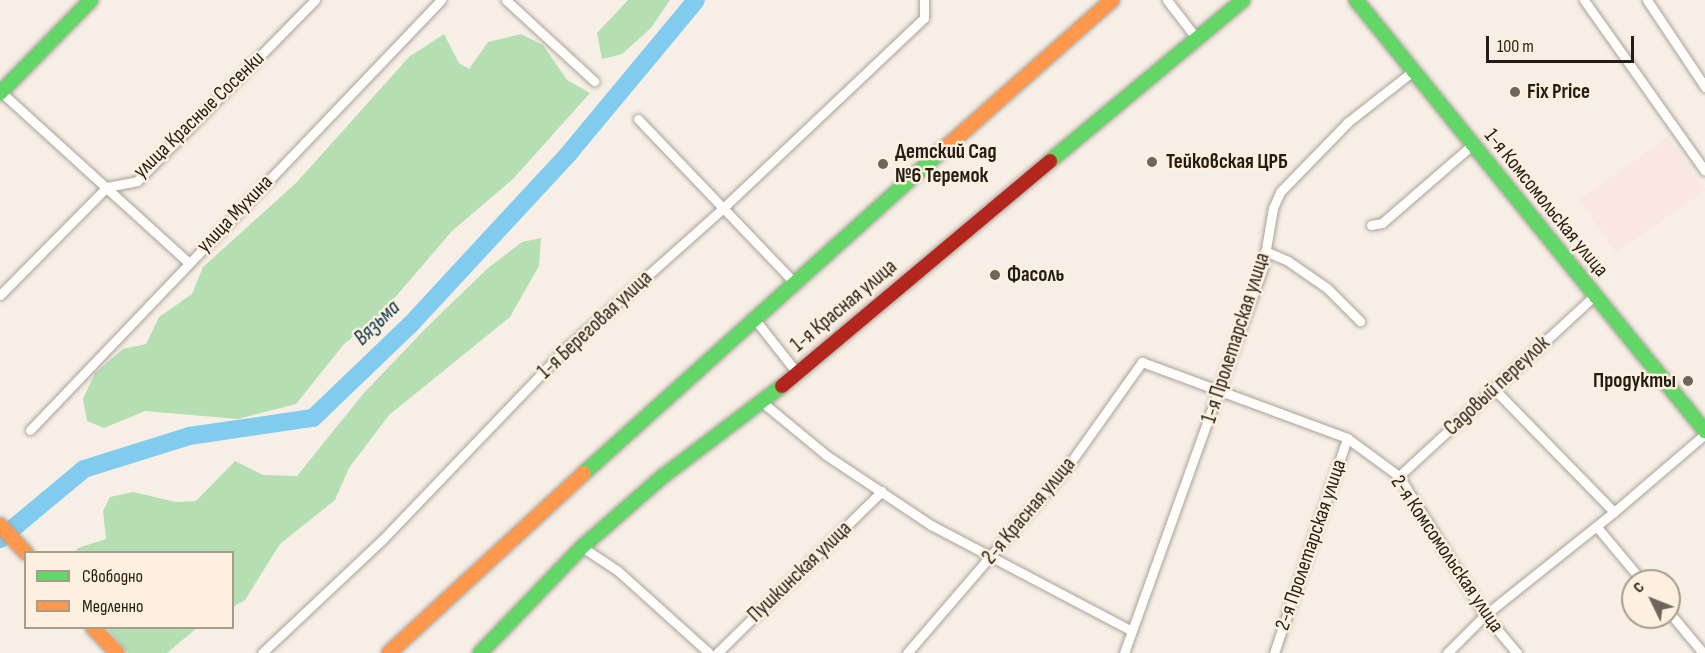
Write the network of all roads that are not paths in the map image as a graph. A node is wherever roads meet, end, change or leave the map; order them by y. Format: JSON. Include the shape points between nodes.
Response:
{"nodes":[{"id":1,"x":91,"y":0,"type":"edge"},
{"id":2,"x":315,"y":0,"type":"edge"},
{"id":3,"x":441,"y":0,"type":"edge"},
{"id":4,"x":506,"y":0,"type":"edge"},
{"id":5,"x":924,"y":0,"type":"edge"},
{"id":6,"x":1112,"y":0,"type":"edge"},
{"id":7,"x":1167,"y":0,"type":"edge"},
{"id":8,"x":1243,"y":0,"type":"edge"},
{"id":9,"x":1356,"y":0,"type":"edge"},
{"id":10,"x":1584,"y":0,"type":"edge"},
{"id":11,"x":1647,"y":0,"type":"edge"},
{"id":12,"x":1197,"y":39,"type":"junction"},
{"id":13,"x":1413,"y":71,"type":"junction"},
{"id":14,"x":594,"y":81,"type":"dead end"},
{"id":15,"x":1705,"y":87,"type":"edge"},
{"id":16,"x":0,"y":92,"type":"edge"},
{"id":17,"x":638,"y":119,"type":"dead end"},
{"id":18,"x":1472,"y":145,"type":"junction"},
{"id":19,"x":1705,"y":171,"type":"edge"},
{"id":20,"x":107,"y":187,"type":"junction"},
{"id":21,"x":722,"y":209,"type":"junction"},
{"id":22,"x":1371,"y":225,"type":"dead end"},
{"id":23,"x":1265,"y":251,"type":"junction"},
{"id":24,"x":189,"y":263,"type":"junction"},
{"id":25,"x":793,"y":281,"type":"junction"},
{"id":26,"x":0,"y":295,"type":"edge"},
{"id":27,"x":1595,"y":295,"type":"junction"},
{"id":28,"x":753,"y":317,"type":"junction"},
{"id":29,"x":1360,"y":321,"type":"dead end"},
{"id":30,"x":1142,"y":362,"type":"joint"},
{"id":31,"x":797,"y":373,"type":"junction"},
{"id":32,"x":1220,"y":389,"type":"junction"},
{"id":33,"x":1495,"y":390,"type":"junction"},
{"id":34,"x":762,"y":402,"type":"junction"},
{"id":35,"x":30,"y":430,"type":"dead end"},
{"id":36,"x":1705,"y":432,"type":"edge"},
{"id":37,"x":1347,"y":438,"type":"junction"},
{"id":38,"x":1399,"y":476,"type":"junction"},
{"id":39,"x":882,"y":491,"type":"junction"},
{"id":40,"x":1614,"y":512,"type":"junction"},
{"id":41,"x":0,"y":525,"type":"edge"},
{"id":42,"x":1597,"y":527,"type":"junction"},
{"id":43,"x":582,"y":547,"type":"junction"},
{"id":44,"x":24,"y":551,"type":"edge"},
{"id":45,"x":991,"y":556,"type":"junction"},
{"id":46,"x":1632,"y":569,"type":"edge"},
{"id":47,"x":1485,"y":615,"type":"junction"},
{"id":48,"x":1681,"y":626,"type":"edge"},
{"id":49,"x":95,"y":629,"type":"edge"},
{"id":50,"x":1132,"y":631,"type":"junction"},
{"id":51,"x":117,"y":653,"type":"edge"},
{"id":52,"x":262,"y":653,"type":"edge"},
{"id":53,"x":389,"y":653,"type":"edge"},
{"id":54,"x":480,"y":653,"type":"edge"},
{"id":55,"x":709,"y":653,"type":"edge"},
{"id":56,"x":717,"y":653,"type":"edge"},
{"id":57,"x":907,"y":653,"type":"edge"},
{"id":58,"x":1124,"y":653,"type":"edge"},
{"id":59,"x":1274,"y":653,"type":"edge"},
{"id":60,"x":1447,"y":653,"type":"edge"},
{"id":61,"x":1517,"y":653,"type":"edge"},
{"id":62,"x":1703,"y":653,"type":"edge"}],
"edges":[{"from":1,"to":16,"type":"main road"},
{"from":2,"to":20,"type":"street","name":"улица Красные Сосенки","via":[[137,181]]},
{"from":3,"to":24,"type":"street","name":"улица Мухина"},
{"from":4,"to":14,"type":"street"},
{"from":5,"to":21,"type":"street","name":"1-я Береговая улица","via":[[924,18]]},
{"from":6,"to":25,"type":"main road"},
{"from":7,"to":12,"type":"street"},
{"from":8,"to":12,"type":"main road","name":"1-я Красная улица"},
{"from":9,"to":13,"type":"main road","name":"1-я Комсомольская улица"},
{"from":10,"to":19,"type":"street"},
{"from":11,"to":15,"type":"street"},
{"from":12,"to":31,"type":"main road","name":"1-я Красная улица"},
{"from":13,"to":18,"type":"main road","name":"1-я Комсомольская улица"},
{"from":13,"to":23,"type":"street","name":"1-я Пролетарская улица","via":[[1348,122],[1297,171],[1273,208]]},
{"from":16,"to":20,"type":"street"},
{"from":17,"to":21,"type":"street"},
{"from":18,"to":22,"type":"street","via":[[1382,223]]},
{"from":18,"to":27,"type":"main road","name":"1-я Комсомольская улица"},
{"from":20,"to":24,"type":"street"},
{"from":20,"to":26,"type":"street","name":"улица Красные Сосенки"},
{"from":21,"to":25,"type":"street"},
{"from":21,"to":52,"type":"street","name":"1-я Береговая улица","via":[[564,350],[382,540]]},
{"from":23,"to":29,"type":"street","via":[[1288,261],[1327,288]]},
{"from":23,"to":32,"type":"street","name":"1-я Пролетарская улица"},
{"from":24,"to":35,"type":"street","name":"улица Мухина"},
{"from":25,"to":28,"type":"main road"},
{"from":27,"to":33,"type":"street","name":"Садовый переулок"},
{"from":27,"to":36,"type":"main road","name":"1-я Комсомольская улица"},
{"from":28,"to":31,"type":"street"},
{"from":28,"to":53,"type":"main road"},
{"from":30,"to":32,"type":"street","name":"2-я Комсомольская улица"},
{"from":30,"to":45,"type":"street","name":"2-я Красная улица","via":[[1068,466]]},
{"from":31,"to":34,"type":"main road","name":"1-я Красная улица"},
{"from":32,"to":37,"type":"street","name":"2-я Комсомольская улица"},
{"from":32,"to":50,"type":"street","name":"1-я Пролетарская улица"},
{"from":33,"to":38,"type":"street","name":"Садовый переулок"},
{"from":33,"to":40,"type":"street"},
{"from":34,"to":39,"type":"street","via":[[826,455]]},
{"from":34,"to":43,"type":"main road","name":"1-я Красная улица","via":[[662,477]]},
{"from":36,"to":40,"type":"street"},
{"from":37,"to":38,"type":"street","name":"2-я Комсомольская улица"},
{"from":37,"to":59,"type":"street","name":"2-я Пролетарская улица"},
{"from":38,"to":47,"type":"street","name":"2-я Комсомольская улица"},
{"from":39,"to":45,"type":"street","via":[[931,525]]},
{"from":39,"to":56,"type":"street","name":"Пушкинская улица"},
{"from":40,"to":42,"type":"street"},
{"from":41,"to":44,"type":"main road"},
{"from":42,"to":46,"type":"street"},
{"from":42,"to":47,"type":"street"},
{"from":43,"to":54,"type":"main road","name":"1-я Красная улица"},
{"from":43,"to":55,"type":"street","via":[[618,571]]},
{"from":45,"to":50,"type":"street"},
{"from":45,"to":57,"type":"street","name":"2-я Красная улица"},
{"from":47,"to":60,"type":"street"},
{"from":47,"to":61,"type":"street","name":"2-я Комсомольская улица"},
{"from":48,"to":62,"type":"street"},
{"from":49,"to":51,"type":"main road"},
{"from":50,"to":58,"type":"street","name":"1-я Пролетарская улица"}]}
